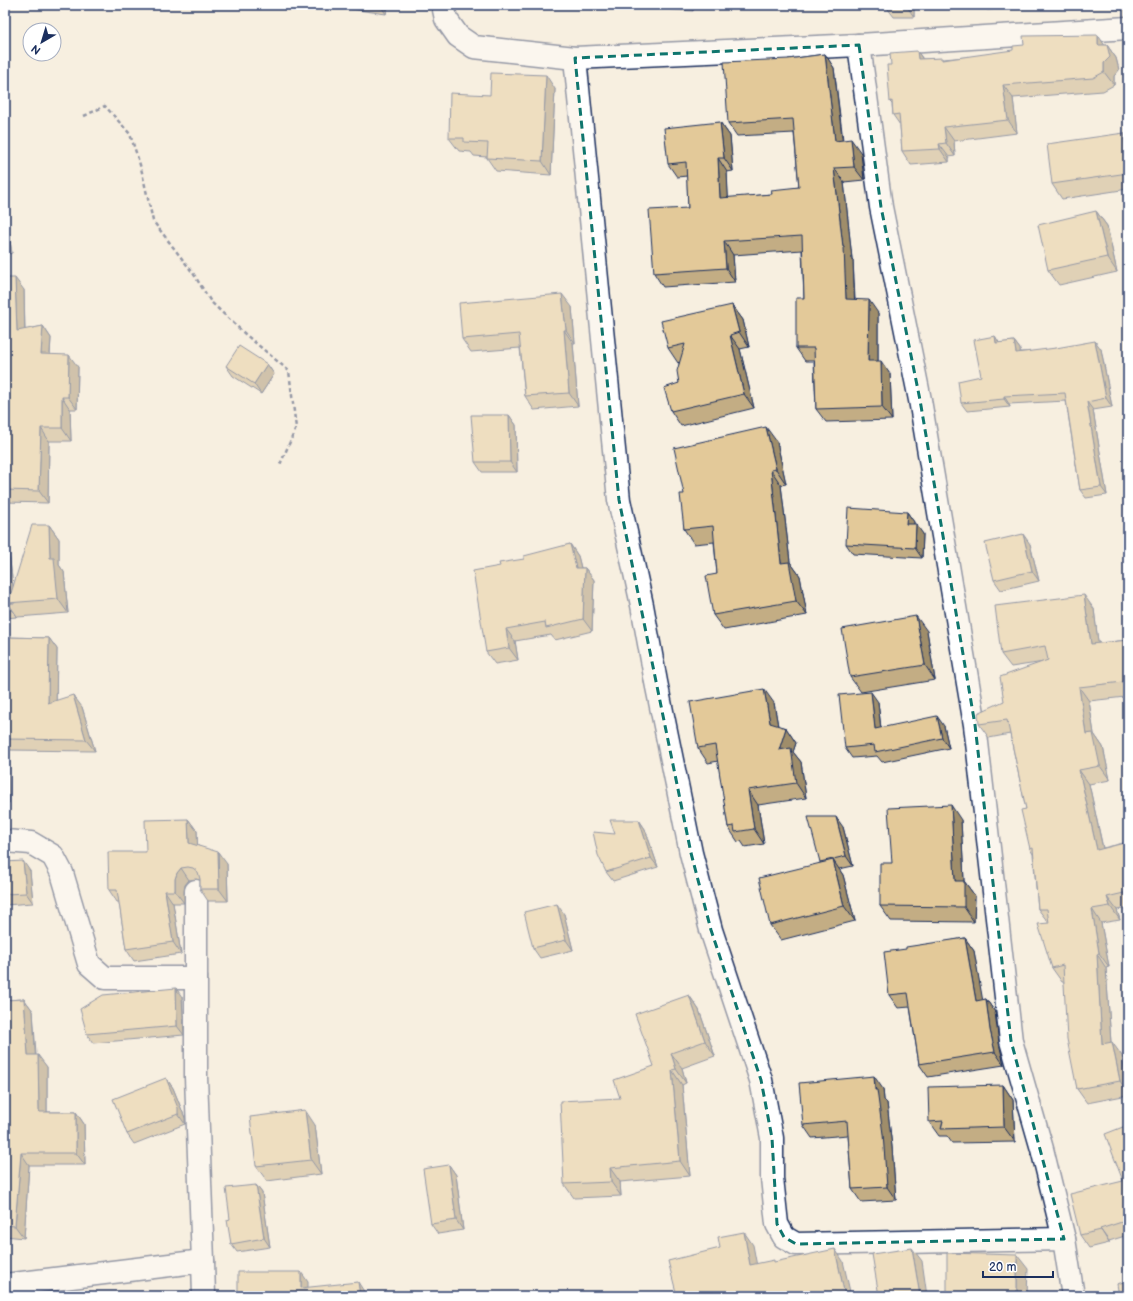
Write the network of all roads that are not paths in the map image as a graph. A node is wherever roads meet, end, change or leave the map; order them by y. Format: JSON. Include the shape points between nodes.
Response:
{"nodes":[{"id":1,"x":443,"y":5,"type":"edge"},
{"id":2,"x":1128,"y":28,"type":"edge"},
{"id":3,"x":859,"y":45,"type":"junction"},
{"id":4,"x":575,"y":58,"type":"junction"},
{"id":5,"x":5,"y":841,"type":"edge"},
{"id":6,"x":196,"y":891,"type":"dead end"},
{"id":7,"x":196,"y":978,"type":"junction"},
{"id":8,"x":1064,"y":1239,"type":"junction"},
{"id":9,"x":203,"y":1261,"type":"junction"},
{"id":10,"x":5,"y":1285,"type":"edge"},
{"id":11,"x":204,"y":1296,"type":"edge"},
{"id":12,"x":1073,"y":1296,"type":"edge"}],
"edges":[{"from":1,"to":4,"type":"street","via":[[446,19],[458,36],[474,47]]},
{"from":2,"to":3,"type":"street"},
{"from":3,"to":4,"type":"street"},
{"from":3,"to":8,"type":"street","via":[[881,207],[920,400],[976,725],[1011,1042],[1042,1148]]},
{"from":4,"to":8,"type":"street","via":[[619,500],[691,853],[711,930],[761,1080],[772,1138],[772,1178],[777,1224],[784,1237],[796,1244]]},
{"from":5,"to":7,"type":"street","via":[[31,843],[52,856],[62,873],[89,964],[105,978]]},
{"from":6,"to":7,"type":"street"},
{"from":7,"to":9,"type":"street","via":[[196,1077]]},
{"from":8,"to":12,"type":"street"},
{"from":9,"to":10,"type":"street"},
{"from":9,"to":11,"type":"street"}]}
